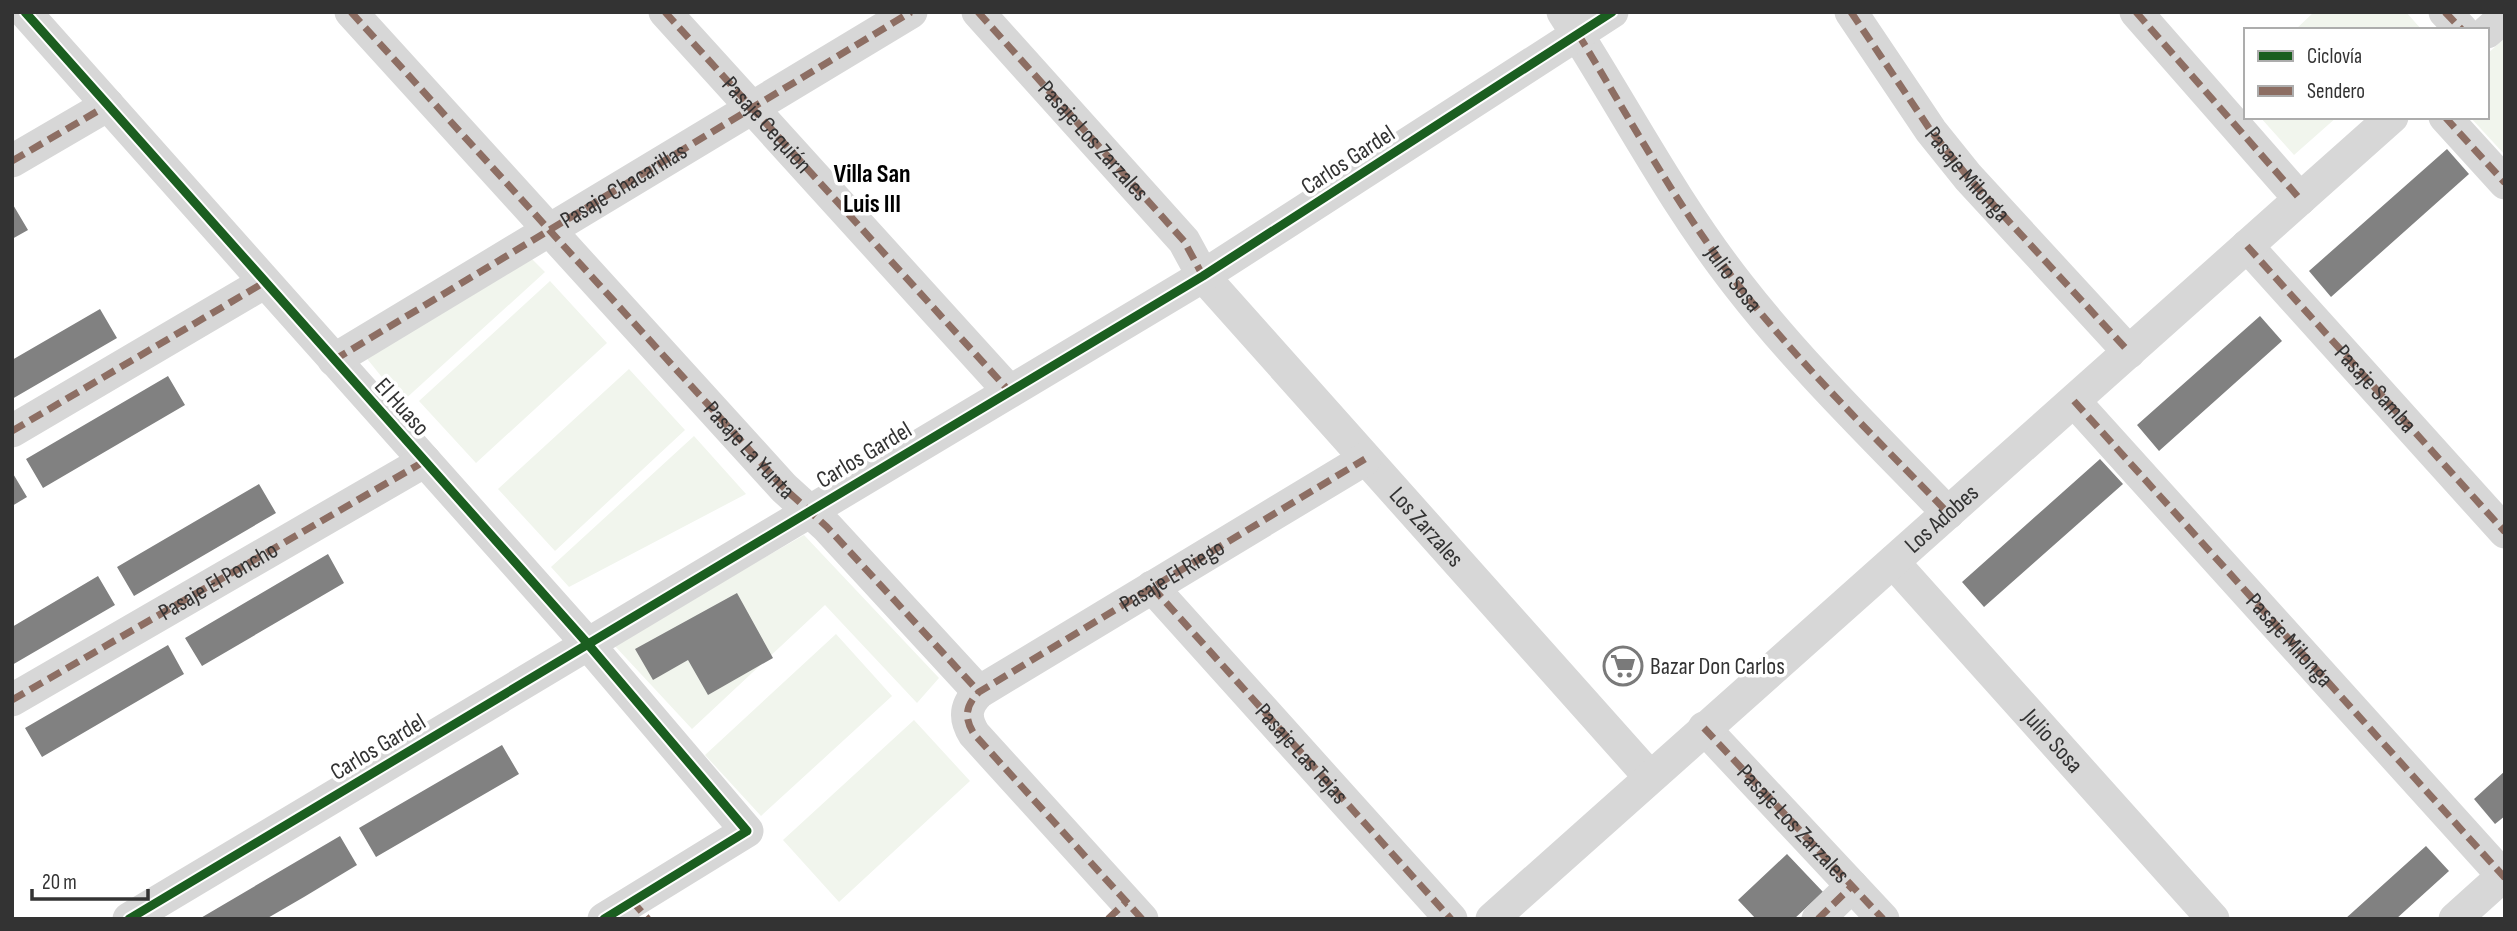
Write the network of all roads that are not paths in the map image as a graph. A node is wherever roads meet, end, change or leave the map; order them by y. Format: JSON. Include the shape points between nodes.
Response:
{"nodes":[{"id":1,"x":25,"y":12,"type":"edge"},
{"id":2,"x":351,"y":12,"type":"edge"},
{"id":3,"x":666,"y":12,"type":"edge"},
{"id":4,"x":911,"y":12,"type":"edge"},
{"id":5,"x":978,"y":12,"type":"edge"},
{"id":6,"x":1612,"y":12,"type":"edge"},
{"id":7,"x":1851,"y":12,"type":"edge"},
{"id":8,"x":2136,"y":12,"type":"edge"},
{"id":9,"x":2445,"y":12,"type":"edge"},
{"id":10,"x":2505,"y":16,"type":"edge"},
{"id":11,"x":1570,"y":23,"type":"edge"},
{"id":12,"x":2460,"y":28,"type":"edge"},
{"id":13,"x":2489,"y":30,"type":"edge"},
{"id":14,"x":108,"y":105,"type":"junction"},
{"id":15,"x":753,"y":108,"type":"junction"},
{"id":16,"x":2390,"y":119,"type":"edge"},
{"id":17,"x":2447,"y":119,"type":"edge"},
{"id":18,"x":12,"y":161,"type":"edge"},
{"id":19,"x":2505,"y":183,"type":"edge"},
{"id":20,"x":2300,"y":199,"type":"junction"},
{"id":21,"x":550,"y":230,"type":"junction"},
{"id":22,"x":2248,"y":246,"type":"junction"},
{"id":23,"x":1203,"y":276,"type":"junction"},
{"id":24,"x":265,"y":282,"type":"junction"},
{"id":25,"x":2129,"y":352,"type":"junction"},
{"id":26,"x":334,"y":360,"type":"junction"},
{"id":27,"x":1009,"y":391,"type":"junction"},
{"id":28,"x":2074,"y":401,"type":"junction"},
{"id":29,"x":12,"y":431,"type":"edge"},
{"id":30,"x":1365,"y":459,"type":"junction"},
{"id":31,"x":425,"y":461,"type":"junction"},
{"id":32,"x":809,"y":510,"type":"junction"},
{"id":33,"x":1948,"y":513,"type":"junction"},
{"id":34,"x":2505,"y":532,"type":"edge"},
{"id":35,"x":1893,"y":562,"type":"junction"},
{"id":36,"x":1152,"y":587,"type":"junction"},
{"id":37,"x":587,"y":643,"type":"junction"},
{"id":38,"x":979,"y":692,"type":"junction"},
{"id":39,"x":12,"y":701,"type":"edge"},
{"id":40,"x":1704,"y":728,"type":"junction"},
{"id":41,"x":1650,"y":777,"type":"junction"},
{"id":42,"x":2504,"y":876,"type":"edge"},
{"id":43,"x":1852,"y":886,"type":"junction"},
{"id":44,"x":640,"y":910,"type":"edge"},
{"id":45,"x":1125,"y":913,"type":"edge"},
{"id":46,"x":129,"y":919,"type":"edge"},
{"id":47,"x":604,"y":919,"type":"edge"},
{"id":48,"x":1451,"y":919,"type":"edge"},
{"id":49,"x":1492,"y":919,"type":"edge"},
{"id":50,"x":1818,"y":919,"type":"edge"},
{"id":51,"x":1883,"y":919,"type":"edge"},
{"id":52,"x":2213,"y":919,"type":"edge"},
{"id":53,"x":2455,"y":919,"type":"edge"}],
"edges":[{"from":1,"to":14,"type":"street","name":"El Huaso"},
{"from":2,"to":21,"type":"street","name":"Pasaje La Yunta"},
{"from":3,"to":15,"type":"street","name":"Pasaje Cequión"},
{"from":4,"to":15,"type":"street","name":"Pasaje Chacarillas"},
{"from":5,"to":23,"type":"street","name":"Pasaje Los Zarzales","via":[[1184,241]]},
{"from":6,"to":11,"type":"street","name":"Carlos Gardel"},
{"from":7,"to":25,"type":"street","name":"Pasaje Milonga","via":[[1938,141]]},
{"from":8,"to":20,"type":"street"},
{"from":9,"to":12,"type":"street"},
{"from":10,"to":13,"type":"street"},
{"from":11,"to":23,"type":"street","name":"Carlos Gardel"},
{"from":11,"to":33,"type":"street","name":"Julio Sosa","via":[[1737,284],[1796,354]]},
{"from":14,"to":18,"type":"street"},
{"from":14,"to":24,"type":"street","name":"El Huaso"},
{"from":15,"to":21,"type":"street","name":"Pasaje Chacarillas"},
{"from":15,"to":27,"type":"street","name":"Pasaje Cequión"},
{"from":16,"to":20,"type":"street","name":"Los Adobes"},
{"from":17,"to":19,"type":"street"},
{"from":20,"to":22,"type":"street","name":"Los Adobes"},
{"from":21,"to":26,"type":"street","name":"Pasaje Chacarillas"},
{"from":21,"to":32,"type":"street","name":"Pasaje La Yunta"},
{"from":22,"to":25,"type":"street","name":"Los Adobes"},
{"from":22,"to":34,"type":"street","name":"Pasaje Samba"},
{"from":23,"to":27,"type":"street","name":"Carlos Gardel"},
{"from":23,"to":30,"type":"street","name":"Los Zarzales"},
{"from":24,"to":26,"type":"street","name":"El Huaso"},
{"from":24,"to":29,"type":"street"},
{"from":25,"to":28,"type":"street","name":"Los Adobes"},
{"from":26,"to":31,"type":"street","name":"El Huaso"},
{"from":27,"to":32,"type":"street","name":"Carlos Gardel"},
{"from":28,"to":33,"type":"street","name":"Los Adobes"},
{"from":28,"to":42,"type":"street","name":"Pasaje Milonga"},
{"from":30,"to":36,"type":"street","name":"Pasaje El Riego"},
{"from":30,"to":41,"type":"street","name":"Los Zarzales"},
{"from":31,"to":37,"type":"street","name":"El Huaso"},
{"from":31,"to":39,"type":"street","name":"Pasaje El Poncho"},
{"from":32,"to":37,"type":"street","name":"Carlos Gardel"},
{"from":32,"to":38,"type":"street","name":"Pasaje La Yunta"},
{"from":33,"to":35,"type":"street","name":"Los Adobes"},
{"from":35,"to":40,"type":"street","name":"Los Adobes"},
{"from":35,"to":52,"type":"street","name":"Julio Sosa"},
{"from":36,"to":38,"type":"street","name":"Pasaje El Riego"},
{"from":36,"to":48,"type":"street","name":"Pasaje Las Tejas"},
{"from":37,"to":44,"type":"street","name":"El Huaso","via":[[747,831]]},
{"from":37,"to":46,"type":"street","name":"Carlos Gardel"},
{"from":38,"to":45,"type":"street","via":[[967,711],[974,734]]},
{"from":40,"to":41,"type":"street","name":"Los Adobes"},
{"from":40,"to":43,"type":"street","name":"Pasaje Los Zarzales"},
{"from":41,"to":49,"type":"street","name":"Los Adobes"},
{"from":42,"to":53,"type":"street"},
{"from":43,"to":50,"type":"street"},
{"from":43,"to":51,"type":"street","name":"Pasaje Los Zarzales"},
{"from":44,"to":47,"type":"street"}]}
